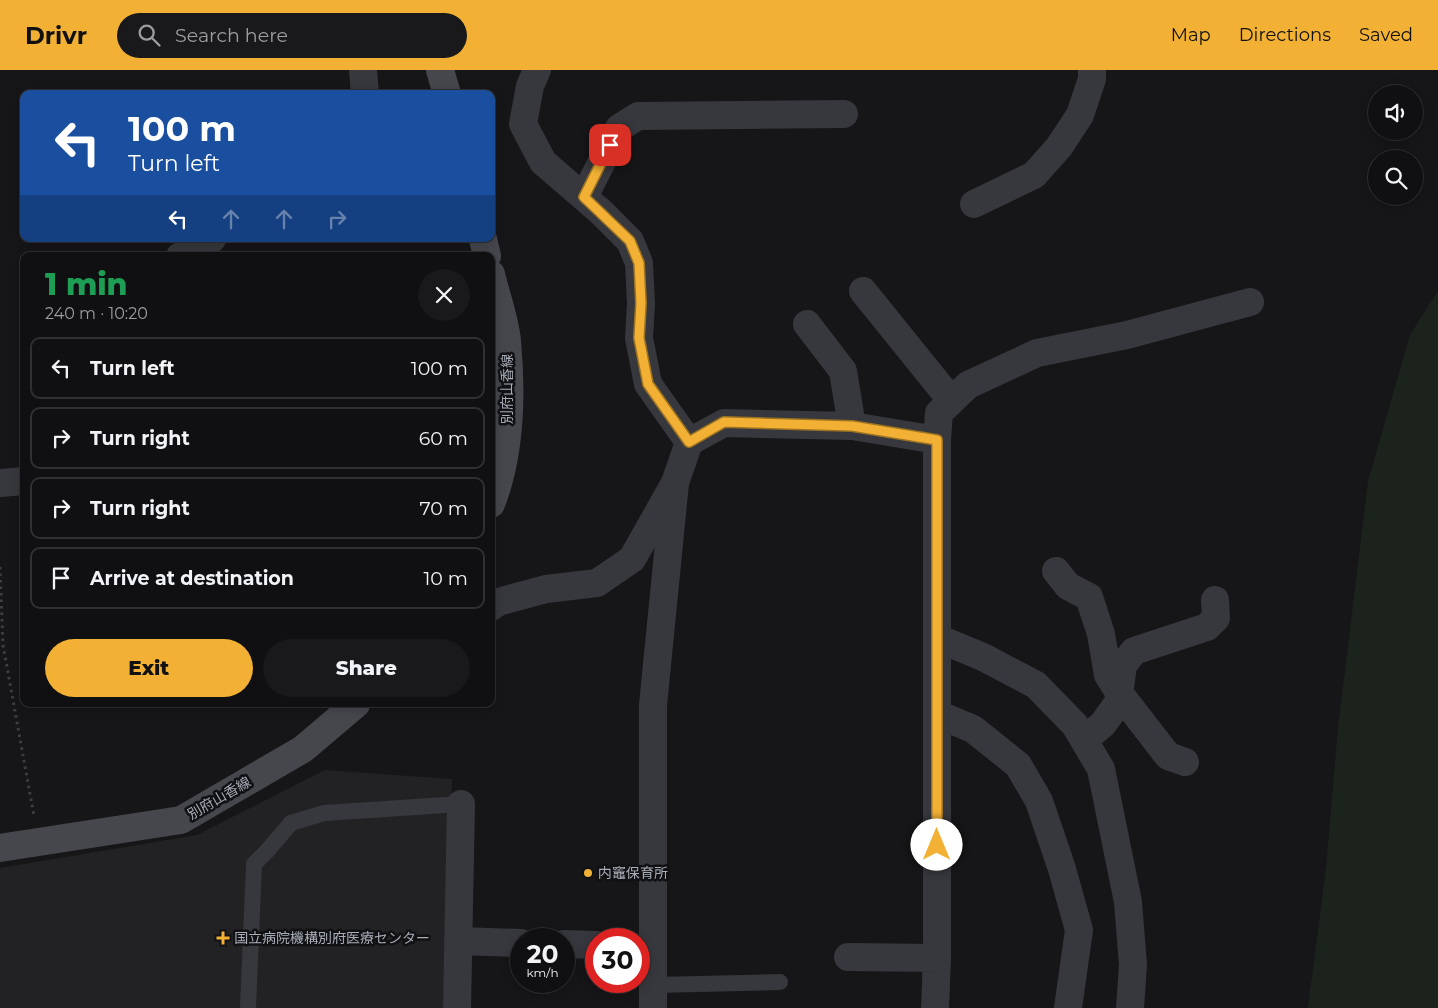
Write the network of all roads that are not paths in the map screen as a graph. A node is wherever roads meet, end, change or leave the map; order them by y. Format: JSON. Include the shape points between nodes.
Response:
{"nodes":[{"id":1,"x":363,"y":70,"type":"edge"},
{"id":2,"x":440,"y":70,"type":"edge"},
{"id":3,"x":537,"y":70,"type":"edge"},
{"id":4,"x":1092,"y":70,"type":"edge"},
{"id":5,"x":365,"y":90,"type":"edge"},
{"id":6,"x":446,"y":90,"type":"edge"},
{"id":7,"x":844,"y":114,"type":"dead end"},
{"id":8,"x":584,"y":197,"type":"junction"},
{"id":9,"x":974,"y":204,"type":"dead end"},
{"id":10,"x":206,"y":242,"type":"edge"},
{"id":11,"x":188,"y":252,"type":"edge"},
{"id":12,"x":495,"y":290,"type":"edge"},
{"id":13,"x":863,"y":290,"type":"dead end"},
{"id":14,"x":1250,"y":302,"type":"dead end"},
{"id":15,"x":807,"y":324,"type":"dead end"},
{"id":16,"x":951,"y":400,"type":"junction"},
{"id":17,"x":852,"y":426,"type":"junction"},
{"id":18,"x":937,"y":440,"type":"junction"},
{"id":19,"x":689,"y":442,"type":"junction"},
{"id":20,"x":20,"y":481,"type":"edge"},
{"id":21,"x":0,"y":483,"type":"edge"},
{"id":22,"x":675,"y":483,"type":"junction"},
{"id":23,"x":495,"y":494,"type":"edge"},
{"id":24,"x":1056,"y":571,"type":"dead end"},
{"id":25,"x":1215,"y":600,"type":"dead end"},
{"id":26,"x":495,"y":605,"type":"edge"},
{"id":27,"x":937,"y":638,"type":"junction"},
{"id":28,"x":1120,"y":694,"type":"junction"},
{"id":29,"x":352,"y":707,"type":"edge"},
{"id":30,"x":937,"y":714,"type":"junction"},
{"id":31,"x":1084,"y":740,"type":"junction"},
{"id":32,"x":1185,"y":762,"type":"dead end"},
{"id":33,"x":461,"y":804,"type":"joint"},
{"id":34,"x":0,"y":848,"type":"edge"},
{"id":35,"x":647,"y":928,"type":"edge"},
{"id":36,"x":458,"y":941,"type":"junction"},
{"id":37,"x":510,"y":943,"type":"edge"},
{"id":38,"x":848,"y":957,"type":"dead end"},
{"id":39,"x":937,"y":958,"type":"junction"},
{"id":40,"x":650,"y":975,"type":"edge"},
{"id":41,"x":780,"y":982,"type":"dead end"},
{"id":42,"x":653,"y":996,"type":"edge"},
{"id":43,"x":248,"y":1008,"type":"edge"},
{"id":44,"x":457,"y":1008,"type":"edge"},
{"id":45,"x":935,"y":1008,"type":"edge"},
{"id":46,"x":1068,"y":1008,"type":"edge"},
{"id":47,"x":1130,"y":1008,"type":"edge"}],
"edges":[{"from":1,"to":5,"type":"street"},
{"from":2,"to":6,"type":"main road"},
{"from":3,"to":8,"type":"street","via":[[530,86],[523,124],[543,162]]},
{"from":4,"to":9,"type":"street","via":[[1080,115],[1059,147],[1034,175]]},
{"from":7,"to":8,"type":"street","via":[[638,116],[619,128]]},
{"from":8,"to":19,"type":"street","via":[[630,241],[639,263],[639,338],[648,384]]},
{"from":10,"to":11,"type":"street"},
{"from":12,"to":23,"type":"main road","name":"別府山香線","via":[[507,340],[509,397],[507,444]]},
{"from":13,"to":16,"type":"street"},
{"from":14,"to":16,"type":"street","via":[[1127,335],[1036,353],[968,385]]},
{"from":15,"to":17,"type":"street","via":[[843,371]]},
{"from":16,"to":18,"type":"street","via":[[939,413]]},
{"from":17,"to":18,"type":"street"},
{"from":17,"to":19,"type":"street","via":[[724,422]]},
{"from":18,"to":27,"type":"street"},
{"from":19,"to":22,"type":"street"},
{"from":20,"to":21,"type":"street"},
{"from":22,"to":26,"type":"street","via":[[632,559],[597,583],[546,589]]},
{"from":22,"to":35,"type":"street","via":[[653,704]]},
{"from":24,"to":28,"type":"street","via":[[1068,586],[1089,596],[1101,634],[1108,675]]},
{"from":25,"to":28,"type":"street","via":[[1216,618],[1207,627],[1134,651],[1123,665]]},
{"from":27,"to":30,"type":"street"},
{"from":27,"to":31,"type":"street","via":[[983,657],[1036,685],[1075,725]]},
{"from":28,"to":31,"type":"street","via":[[1118,703],[1103,724]]},
{"from":28,"to":32,"type":"street","via":[[1168,756]]},
{"from":29,"to":34,"type":"main road","name":"別府山香線","via":[[303,749],[182,820]]},
{"from":30,"to":39,"type":"street"},
{"from":30,"to":46,"type":"street","via":[[973,729],[1018,764],[1039,800],[1078,930]]},
{"from":31,"to":47,"type":"street","via":[[1101,769],[1128,902],[1134,965]]},
{"from":33,"to":36,"type":"street"},
{"from":33,"to":43,"type":"lane","via":[[324,813],[291,823],[254,864]]},
{"from":36,"to":37,"type":"street"},
{"from":36,"to":44,"type":"street"},
{"from":38,"to":39,"type":"street"},
{"from":39,"to":45,"type":"street"},
{"from":40,"to":42,"type":"street"},
{"from":41,"to":42,"type":"lane"}]}
